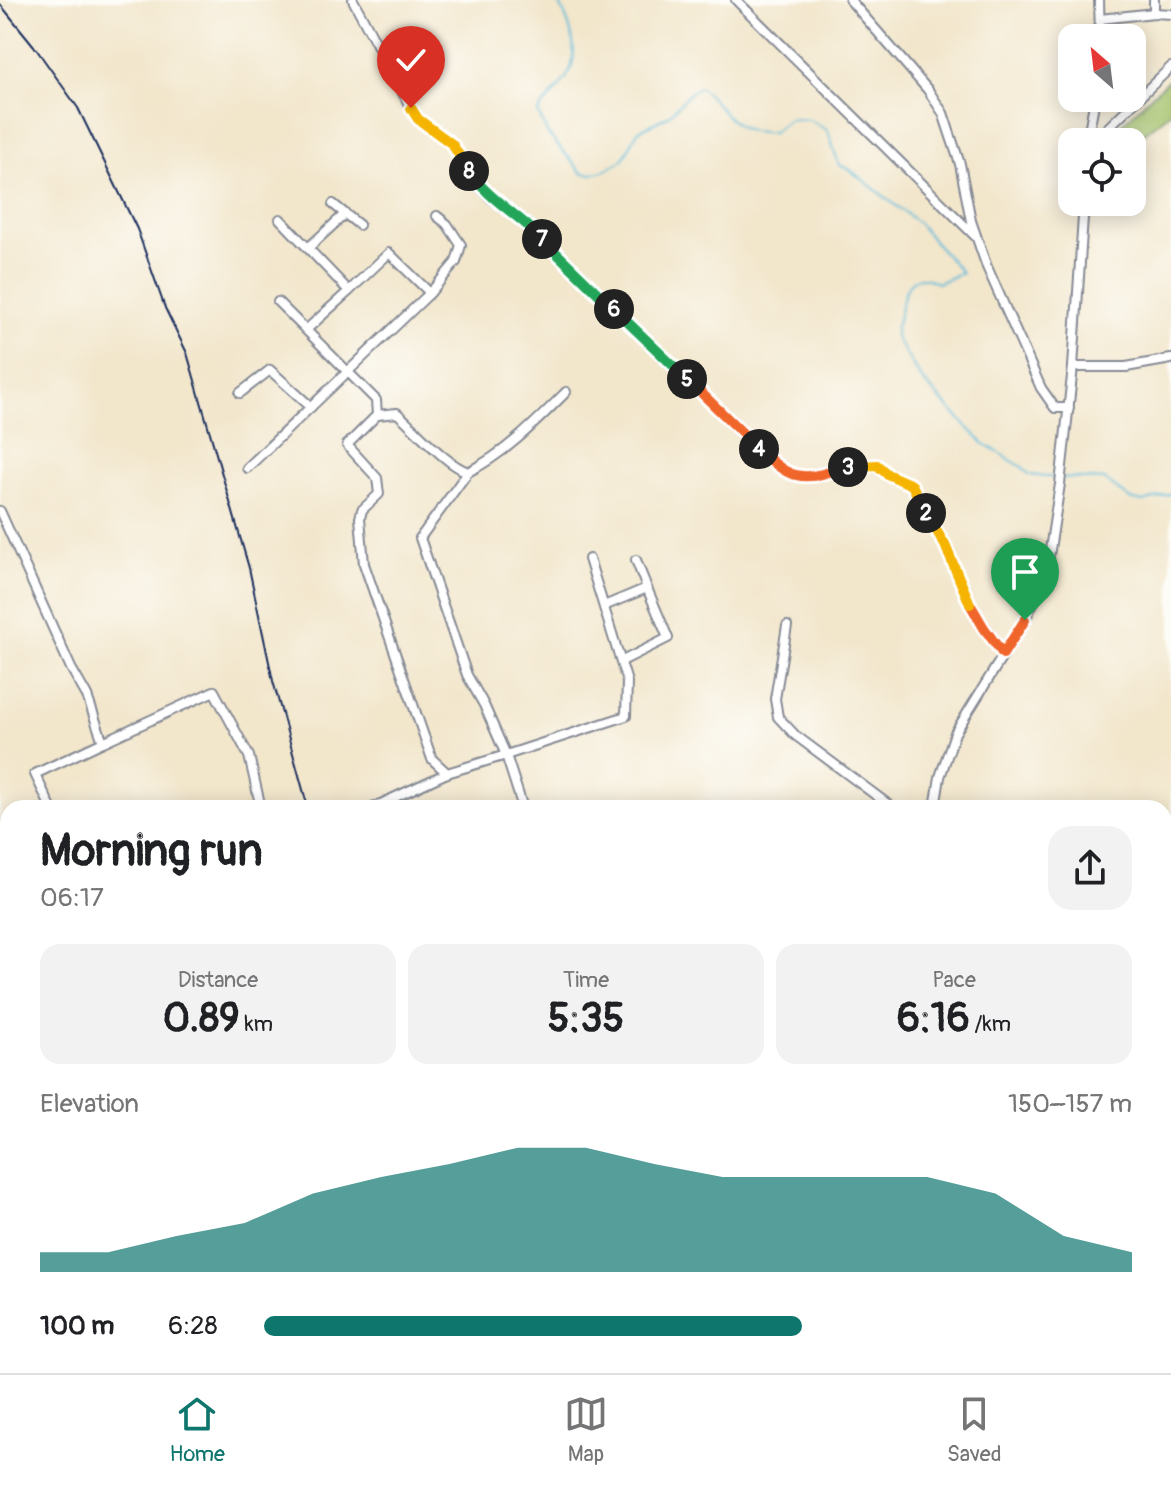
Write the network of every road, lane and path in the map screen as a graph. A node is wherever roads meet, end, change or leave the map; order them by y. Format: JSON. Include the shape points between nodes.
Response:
{"nodes":[{"id":1,"x":353,"y":0,"type":"edge"},
{"id":2,"x":736,"y":0,"type":"edge"},
{"id":3,"x":850,"y":0,"type":"edge"},
{"id":4,"x":1099,"y":0,"type":"edge"},
{"id":5,"x":1154,"y":0,"type":"edge"},
{"id":6,"x":1154,"y":13,"type":"junction"},
{"id":7,"x":1171,"y":14,"type":"edge"},
{"id":8,"x":1100,"y":19,"type":"junction"},
{"id":9,"x":1100,"y":24,"type":"edge"},
{"id":10,"x":1171,"y":67,"type":"edge"},
{"id":11,"x":1108,"y":128,"type":"edge"},
{"id":12,"x":333,"y":204,"type":"dead end"},
{"id":13,"x":345,"y":214,"type":"junction"},
{"id":14,"x":437,"y":216,"type":"dead end"},
{"id":15,"x":1083,"y":216,"type":"edge"},
{"id":16,"x":280,"y":219,"type":"dead end"},
{"id":17,"x":359,"y":225,"type":"dead end"},
{"id":18,"x":976,"y":236,"type":"junction"},
{"id":19,"x":308,"y":248,"type":"junction"},
{"id":20,"x":349,"y":291,"type":"junction"},
{"id":21,"x":430,"y":293,"type":"junction"},
{"id":22,"x":278,"y":302,"type":"dead end"},
{"id":23,"x":306,"y":330,"type":"junction"},
{"id":24,"x":1171,"y":359,"type":"edge"},
{"id":25,"x":1073,"y":367,"type":"junction"},
{"id":26,"x":348,"y":372,"type":"junction"},
{"id":27,"x":566,"y":392,"type":"dead end"},
{"id":28,"x":240,"y":393,"type":"dead end"},
{"id":29,"x":311,"y":407,"type":"junction"},
{"id":30,"x":1069,"y":408,"type":"junction"},
{"id":31,"x":377,"y":415,"type":"junction"},
{"id":32,"x":247,"y":468,"type":"dead end"},
{"id":33,"x":468,"y":472,"type":"junction"},
{"id":34,"x":0,"y":511,"type":"edge"},
{"id":35,"x":589,"y":559,"type":"dead end"},
{"id":36,"x":636,"y":560,"type":"dead end"},
{"id":37,"x":647,"y":588,"type":"junction"},
{"id":38,"x":604,"y":606,"type":"junction"},
{"id":39,"x":787,"y":626,"type":"dead end"},
{"id":40,"x":1003,"y":654,"type":"junction"},
{"id":41,"x":622,"y":661,"type":"junction"},
{"id":42,"x":103,"y":742,"type":"junction"},
{"id":43,"x":506,"y":755,"type":"junction"},
{"id":44,"x":447,"y":773,"type":"junction"},
{"id":45,"x":47,"y":800,"type":"edge"},
{"id":46,"x":259,"y":800,"type":"edge"},
{"id":47,"x":389,"y":800,"type":"edge"},
{"id":48,"x":520,"y":800,"type":"edge"},
{"id":49,"x":882,"y":800,"type":"edge"},
{"id":50,"x":936,"y":800,"type":"edge"}],
"edges":[{"from":1,"to":40,"type":"street","via":[[418,119],[452,144],[481,188],[525,222],[779,468],[794,477],[808,477],[877,465],[912,485],[973,610]]},
{"from":2,"to":18,"type":"street"},
{"from":3,"to":18,"type":"street","via":[[938,103],[960,164]]},
{"from":4,"to":8,"type":"street"},
{"from":5,"to":6,"type":"street"},
{"from":6,"to":7,"type":"street"},
{"from":6,"to":8,"type":"street"},
{"from":8,"to":9,"type":"street"},
{"from":10,"to":11,"type":"street"},
{"from":12,"to":13,"type":"street"},
{"from":13,"to":17,"type":"street"},
{"from":13,"to":19,"type":"street"},
{"from":14,"to":21,"type":"street","via":[[461,245],[456,262]]},
{"from":15,"to":25,"type":"street"},
{"from":16,"to":19,"type":"street"},
{"from":18,"to":30,"type":"street","via":[[1041,388],[1055,408]]},
{"from":19,"to":20,"type":"street"},
{"from":20,"to":21,"type":"street","via":[[389,253]]},
{"from":20,"to":23,"type":"street"},
{"from":21,"to":26,"type":"street"},
{"from":22,"to":23,"type":"street"},
{"from":23,"to":26,"type":"street"},
{"from":24,"to":25,"type":"street","via":[[1126,367]]},
{"from":25,"to":30,"type":"street"},
{"from":26,"to":29,"type":"street"},
{"from":26,"to":31,"type":"street","via":[[376,400]]},
{"from":27,"to":33,"type":"street","via":[[512,442]]},
{"from":28,"to":29,"type":"street","via":[[270,370]]},
{"from":29,"to":32,"type":"street"},
{"from":30,"to":40,"type":"street","via":[[1046,576]]},
{"from":31,"to":33,"type":"street","via":[[397,413],[452,467]]},
{"from":31,"to":44,"type":"street","via":[[347,445],[377,478],[379,494],[360,518],[364,564],[432,759]]},
{"from":33,"to":43,"type":"street","via":[[420,538],[467,675]]},
{"from":34,"to":42,"type":"street","via":[[87,696]]},
{"from":35,"to":38,"type":"street"},
{"from":36,"to":37,"type":"street"},
{"from":37,"to":38,"type":"street"},
{"from":37,"to":41,"type":"street","via":[[668,638]]},
{"from":38,"to":41,"type":"street"},
{"from":39,"to":49,"type":"street","via":[[775,699],[778,717]]},
{"from":40,"to":50,"type":"street","via":[[955,733]]},
{"from":41,"to":43,"type":"street","via":[[626,716]]},
{"from":42,"to":45,"type":"street","via":[[35,774]]},
{"from":42,"to":46,"type":"street","via":[[214,691],[249,756]]},
{"from":43,"to":44,"type":"street"},
{"from":43,"to":48,"type":"street"},
{"from":44,"to":47,"type":"street"}]}
